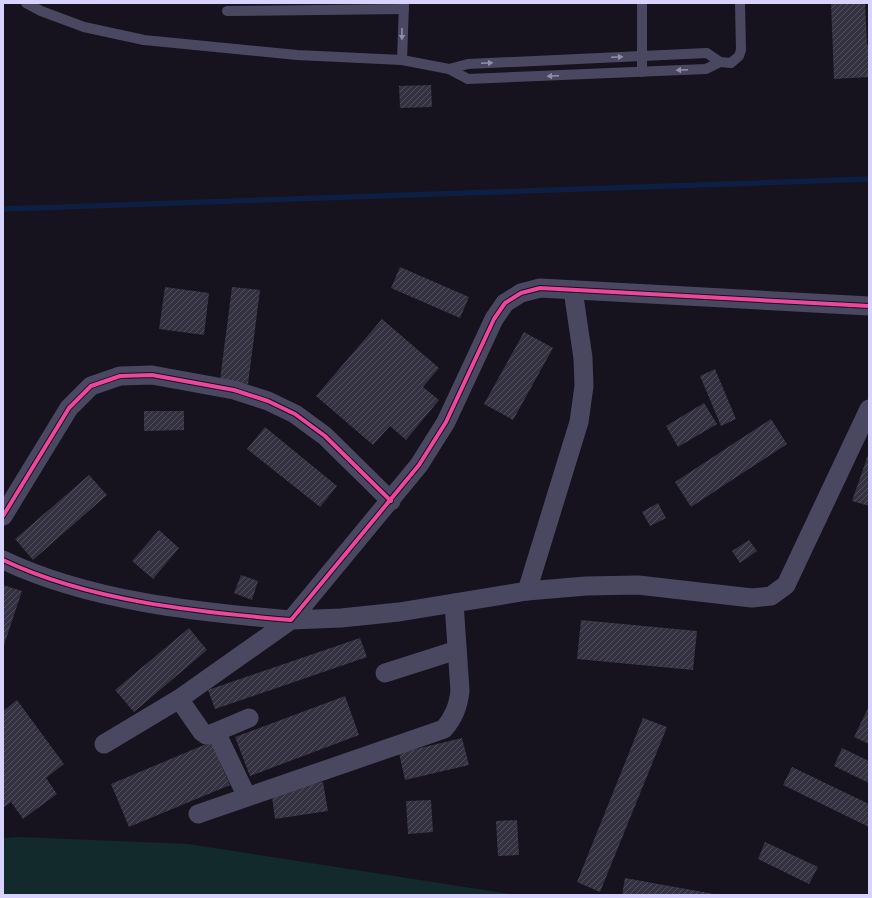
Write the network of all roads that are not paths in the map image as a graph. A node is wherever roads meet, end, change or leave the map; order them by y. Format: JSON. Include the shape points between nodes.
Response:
{"nodes":[{"id":1,"x":26,"y":3,"type":"edge"},
{"id":2,"x":642,"y":3,"type":"edge"},
{"id":3,"x":740,"y":3,"type":"edge"},
{"id":4,"x":385,"y":6,"type":"edge"},
{"id":5,"x":404,"y":6,"type":"edge"},
{"id":6,"x":227,"y":11,"type":"dead end"},
{"id":7,"x":641,"y":56,"type":"junction"},
{"id":8,"x":402,"y":60,"type":"junction"},
{"id":9,"x":720,"y":62,"type":"junction"},
{"id":10,"x":449,"y":68,"type":"junction"},
{"id":11,"x":642,"y":72,"type":"junction"},
{"id":12,"x":573,"y":290,"type":"junction"},
{"id":13,"x":869,"y":306,"type":"edge"},
{"id":14,"x":869,"y":409,"type":"edge"},
{"id":15,"x":391,"y":501,"type":"junction"},
{"id":16,"x":3,"y":516,"type":"edge"},
{"id":17,"x":3,"y":560,"type":"edge"},
{"id":18,"x":527,"y":591,"type":"junction"},
{"id":19,"x":454,"y":603,"type":"junction"},
{"id":20,"x":291,"y":620,"type":"junction"},
{"id":21,"x":457,"y":650,"type":"junction"},
{"id":22,"x":385,"y":672,"type":"dead end"},
{"id":23,"x":179,"y":699,"type":"junction"},
{"id":24,"x":248,"y":718,"type":"dead end"},
{"id":25,"x":216,"y":732,"type":"junction"},
{"id":26,"x":104,"y":744,"type":"dead end"},
{"id":27,"x":247,"y":797,"type":"junction"},
{"id":28,"x":198,"y":814,"type":"dead end"}],
"edges":[{"from":1,"to":8,"type":"lane","via":[[84,27],[144,40],[297,55]]},
{"from":2,"to":7,"type":"lane"},
{"from":3,"to":9,"type":"lane","via":[[739,56],[731,63]]},
{"from":4,"to":5,"type":"lane"},
{"from":4,"to":6,"type":"lane"},
{"from":5,"to":8,"type":"lane","one_way":true},
{"from":7,"to":9,"type":"lane","via":[[707,53]]},
{"from":10,"to":7,"type":"lane","one_way":true,"via":[[468,64]]},
{"from":7,"to":11,"type":"lane"},
{"from":8,"to":10,"type":"lane"},
{"from":9,"to":11,"type":"lane","one_way":true,"via":[[706,69]]},
{"from":11,"to":10,"type":"lane","one_way":true,"via":[[468,79]]},
{"from":12,"to":13,"type":"street"},
{"from":12,"to":15,"type":"street","via":[[540,288],[521,293],[505,303],[494,319],[446,422]]},
{"from":12,"to":18,"type":"street","via":[[583,358],[584,386],[580,415]]},
{"from":14,"to":18,"type":"street","via":[[786,585],[771,596],[752,598],[638,585]]},
{"from":15,"to":16,"type":"street","via":[[325,436],[294,414],[268,401],[234,390],[152,375],[120,376],[91,386],[69,408]]},
{"from":15,"to":20,"type":"street"},
{"from":17,"to":20,"type":"street","via":[[78,588],[159,605],[227,615]]},
{"from":18,"to":19,"type":"street"},
{"from":19,"to":20,"type":"street","via":[[399,612]]},
{"from":19,"to":21,"type":"street"},
{"from":20,"to":23,"type":"street"},
{"from":21,"to":22,"type":"street"},
{"from":21,"to":27,"type":"street","via":[[459,705],[444,729]]},
{"from":23,"to":25,"type":"street","via":[[202,732],[206,735]]},
{"from":23,"to":26,"type":"street"},
{"from":24,"to":25,"type":"street"},
{"from":25,"to":27,"type":"street"},
{"from":27,"to":28,"type":"street"}]}
